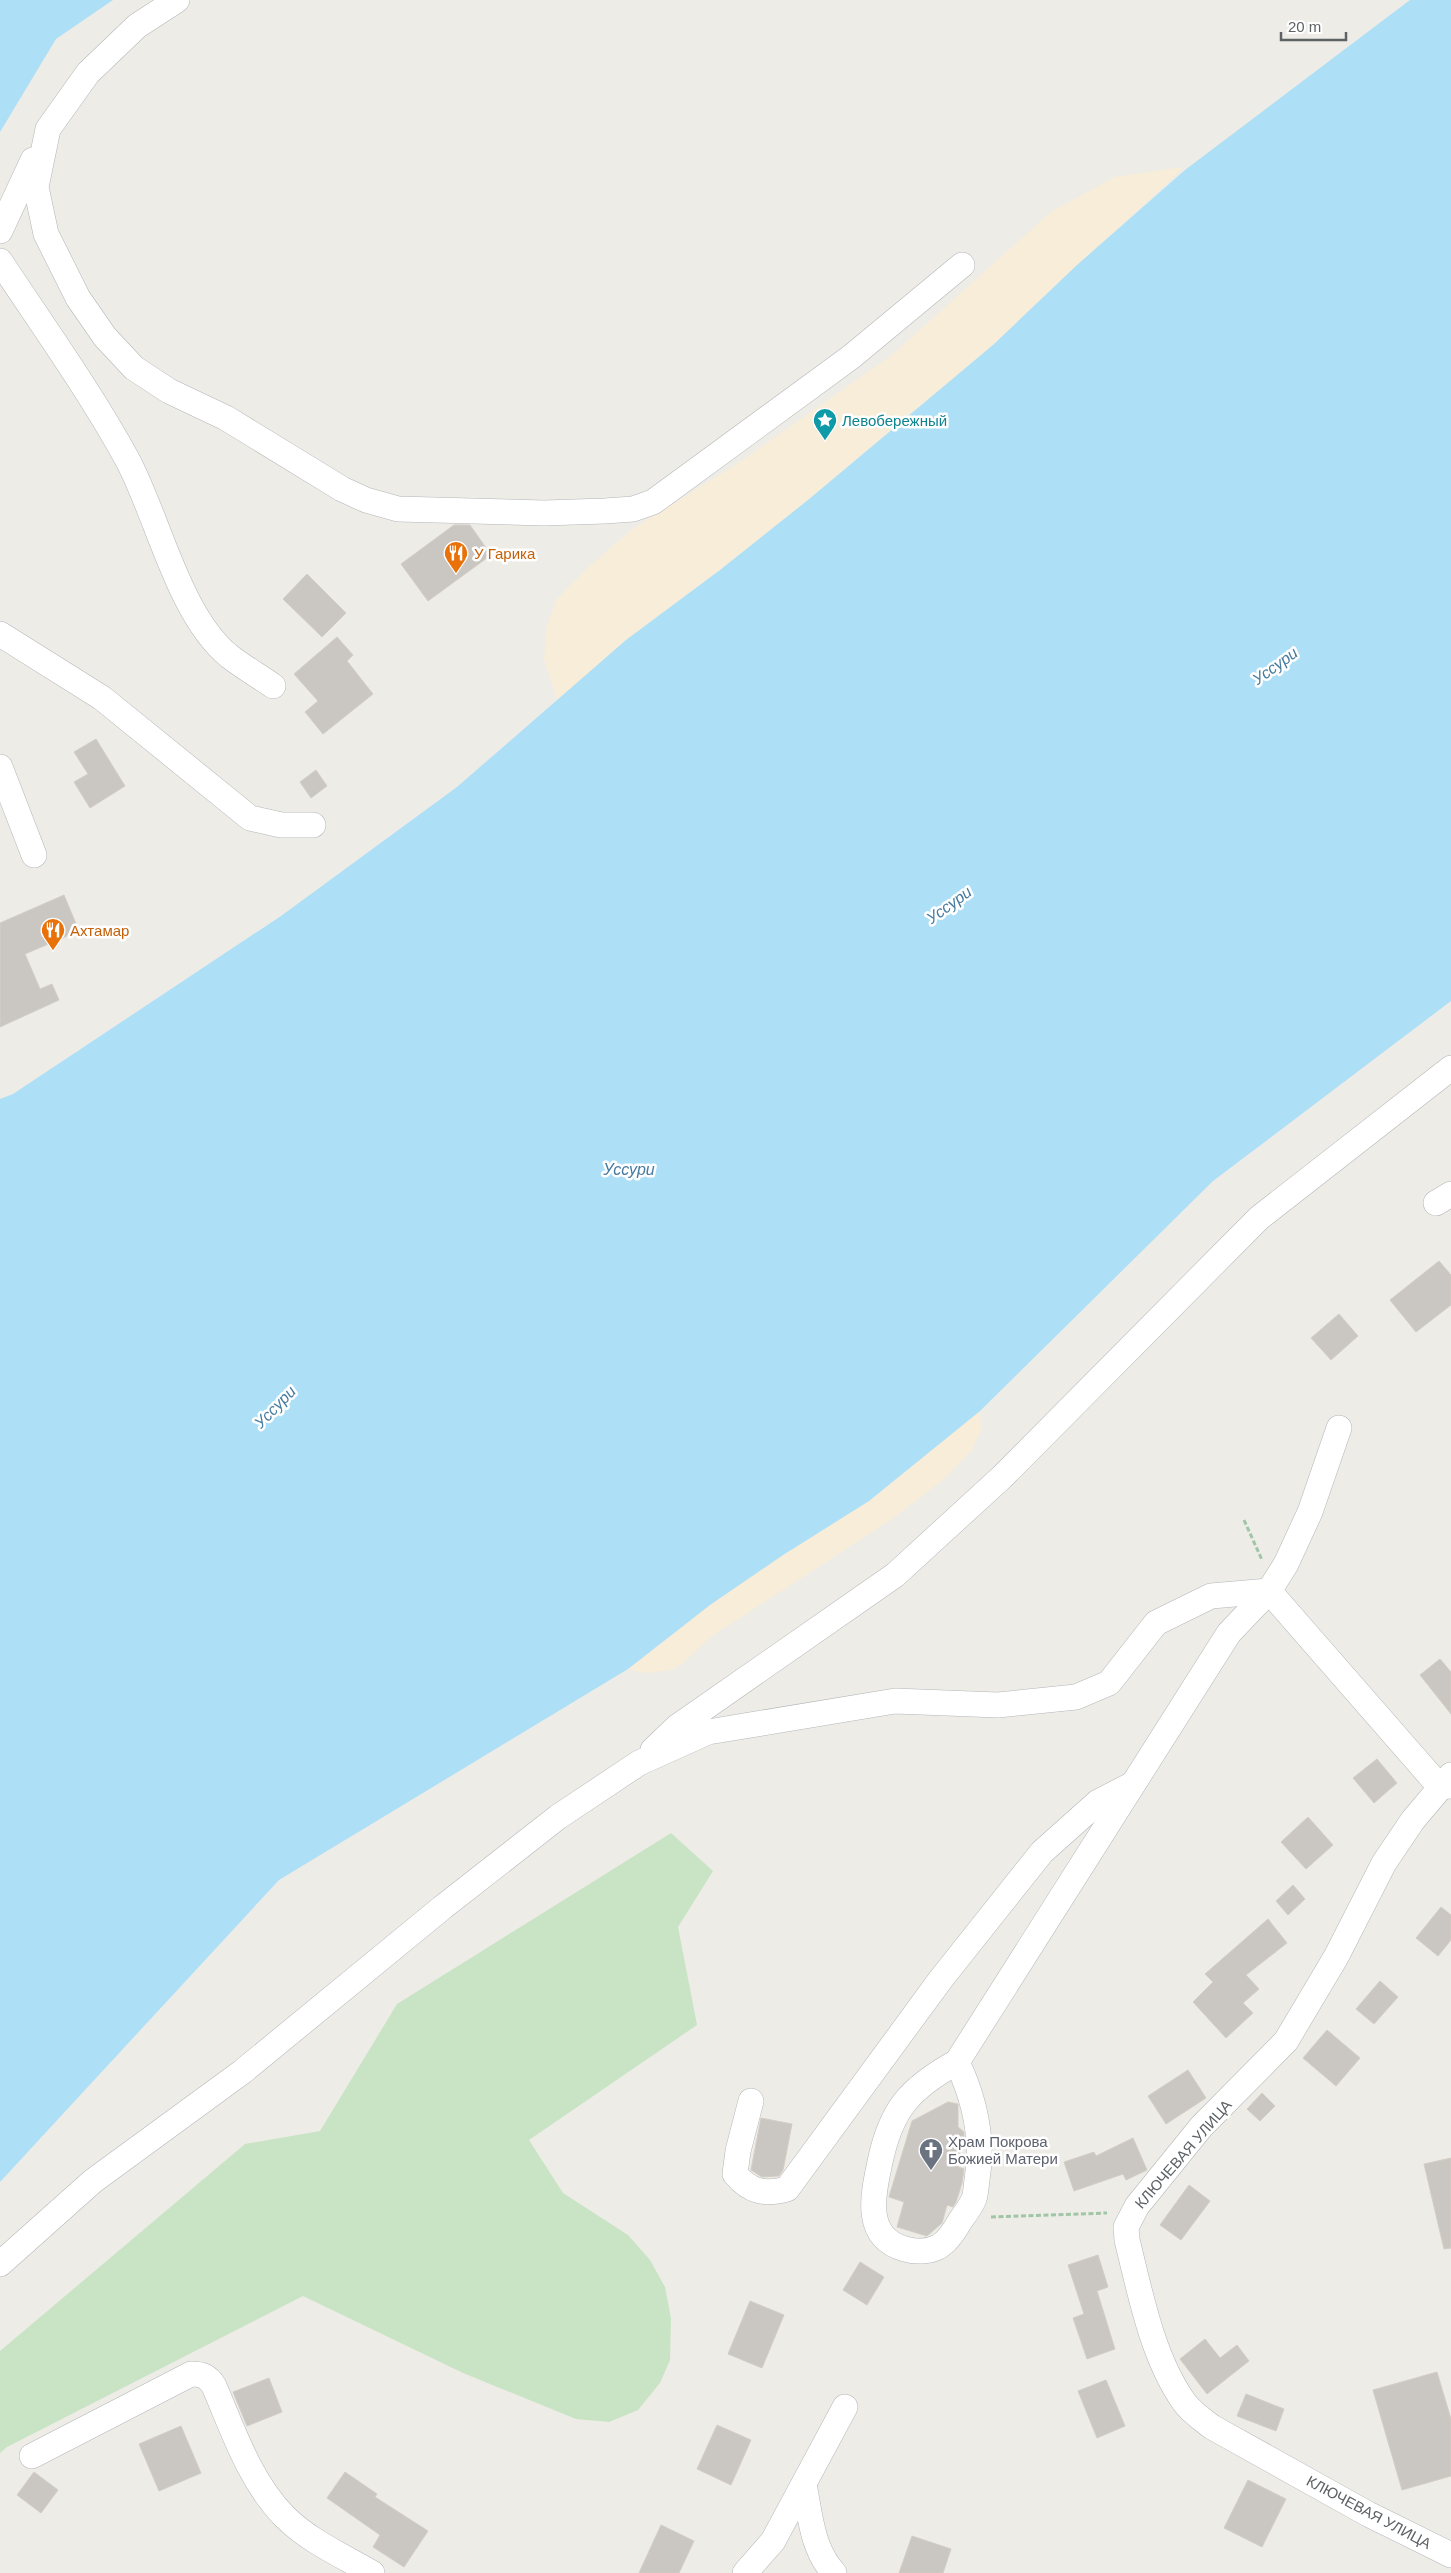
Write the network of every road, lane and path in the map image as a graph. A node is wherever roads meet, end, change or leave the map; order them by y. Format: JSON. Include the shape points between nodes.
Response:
{"nodes":[{"id":1,"x":177,"y":0,"type":"edge"},
{"id":2,"x":48,"y":129,"type":"junction"},
{"id":3,"x":0,"y":231,"type":"edge"},
{"id":4,"x":0,"y":261,"type":"edge"},
{"id":5,"x":962,"y":264,"type":"dead end"},
{"id":6,"x":0,"y":634,"type":"edge"},
{"id":7,"x":273,"y":686,"type":"dead end"},
{"id":8,"x":0,"y":768,"type":"edge"},
{"id":9,"x":313,"y":825,"type":"dead end"},
{"id":10,"x":34,"y":855,"type":"dead end"},
{"id":11,"x":1451,"y":1068,"type":"edge"},
{"id":12,"x":1338,"y":1428,"type":"dead end"},
{"id":13,"x":1244,"y":1520,"type":"dead end"},
{"id":14,"x":1259,"y":1550,"type":"dead end"},
{"id":15,"x":1269,"y":1591,"type":"junction"},
{"id":16,"x":639,"y":1763,"type":"junction"},
{"id":17,"x":1447,"y":1783,"type":"edge"},
{"id":18,"x":1133,"y":1784,"type":"junction"},
{"id":19,"x":958,"y":2062,"type":"junction"},
{"id":20,"x":751,"y":2101,"type":"dead end"},
{"id":21,"x":1105,"y":2213,"type":"dead end"},
{"id":22,"x":981,"y":2218,"type":"dead end"},
{"id":23,"x":0,"y":2264,"type":"edge"},
{"id":24,"x":845,"y":2407,"type":"dead end"},
{"id":25,"x":32,"y":2456,"type":"dead end"},
{"id":26,"x":804,"y":2484,"type":"junction"},
{"id":27,"x":1451,"y":2555,"type":"edge"},
{"id":28,"x":372,"y":2573,"type":"edge"},
{"id":29,"x":745,"y":2573,"type":"edge"},
{"id":30,"x":834,"y":2573,"type":"edge"}],
"edges":[{"from":1,"to":2,"type":"street","via":[[137,26],[88,73]]},
{"from":2,"to":3,"type":"street"},
{"from":2,"to":5,"type":"street","via":[[36,187],[46,234],[78,298],[116,349],[134,368],[169,391],[226,418],[342,489],[398,509],[605,512],[633,509],[653,502],[851,358]]},
{"from":4,"to":7,"type":"street","via":[[86,390],[128,461],[176,574],[201,623],[228,656]]},
{"from":6,"to":9,"type":"street","via":[[102,698],[250,818],[281,826]]},
{"from":8,"to":10,"type":"street"},
{"from":11,"to":16,"type":"street","via":[[1259,1218],[1002,1477],[895,1575],[677,1727]]},
{"from":12,"to":15,"type":"street","via":[[1310,1512],[1286,1564]]},
{"from":13,"to":14,"type":"path"},
{"from":15,"to":16,"type":"street","via":[[1211,1596],[1156,1623],[1109,1683],[1076,1697],[998,1705],[895,1701],[708,1732]]},
{"from":15,"to":17,"type":"street"},
{"from":15,"to":18,"type":"street","via":[[1229,1633]]},
{"from":16,"to":23,"type":"street","via":[[558,1817],[435,1913],[242,2072],[93,2181]]},
{"from":17,"to":27,"type":"street","name":"КЛЮЧЕВАЯ УЛИЦА","via":[[1384,1863],[1336,1958],[1286,2041],[1201,2127],[1137,2206],[1126,2227],[1149,2325],[1184,2402],[1212,2427],[1368,2514]]},
{"from":18,"to":19,"type":"street"},
{"from":18,"to":20,"type":"street","via":[[1098,1802],[1042,1852],[942,1979],[787,2189],[770,2194],[745,2186],[735,2174]]},
{"from":19,"to":19,"type":"street","via":[[919,2086],[900,2106],[887,2132],[872,2200],[877,2227],[892,2246],[915,2252],[938,2247],[954,2231],[974,2198],[979,2167],[978,2118]]},
{"from":21,"to":22,"type":"path"},
{"from":24,"to":26,"type":"street"},
{"from":25,"to":28,"type":"street","via":[[191,2374],[202,2374],[214,2386],[234,2435],[270,2500],[309,2536]]},
{"from":26,"to":29,"type":"street","via":[[773,2541]]},
{"from":26,"to":30,"type":"street","via":[[816,2545]]}]}
